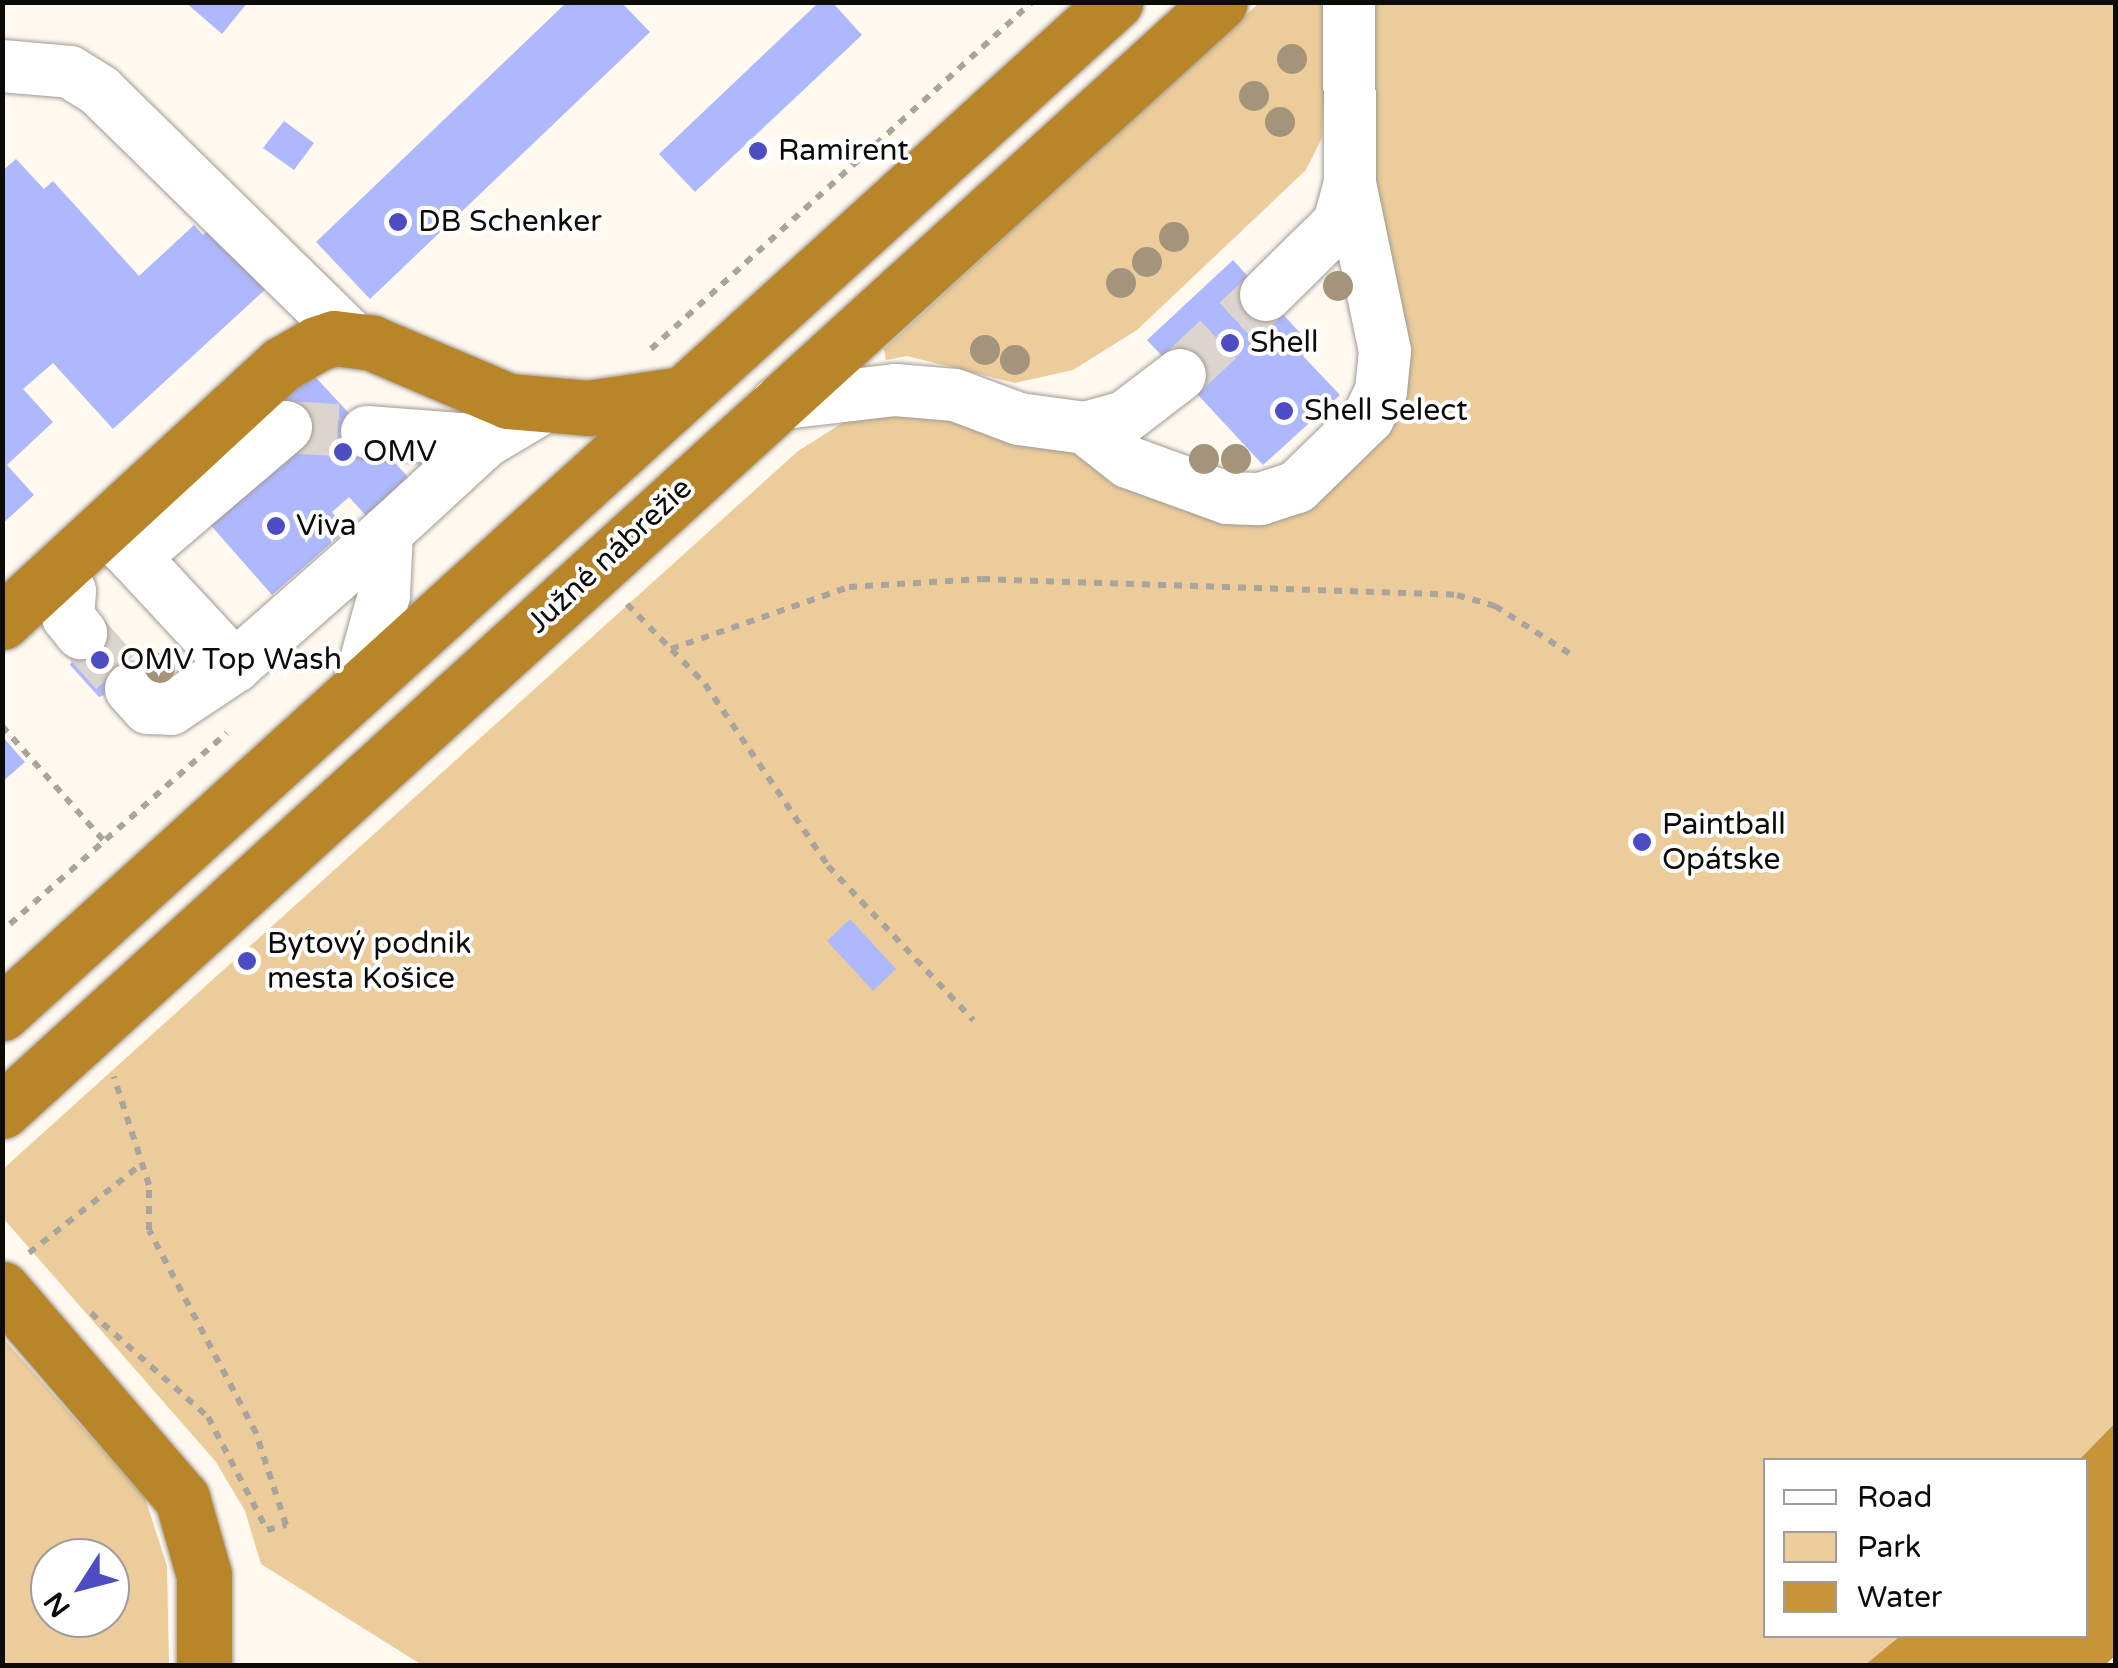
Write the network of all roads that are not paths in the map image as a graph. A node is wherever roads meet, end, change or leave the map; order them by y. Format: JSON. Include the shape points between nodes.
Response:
{"nodes":[{"id":1,"x":1115,"y":2,"type":"edge"},
{"id":2,"x":1220,"y":2,"type":"edge"},
{"id":3,"x":1349,"y":2,"type":"edge"},
{"id":4,"x":2,"y":66,"type":"edge"},
{"id":5,"x":1350,"y":183,"type":"junction"},
{"id":6,"x":1266,"y":295,"type":"tunnel mouth"},
{"id":7,"x":353,"y":339,"type":"junction"},
{"id":8,"x":1180,"y":375,"type":"tunnel mouth"},
{"id":9,"x":683,"y":394,"type":"junction"},
{"id":10,"x":776,"y":404,"type":"junction"},
{"id":11,"x":548,"y":405,"type":"junction"},
{"id":12,"x":286,"y":427,"type":"tunnel mouth"},
{"id":13,"x":1084,"y":428,"type":"junction"},
{"id":14,"x":367,"y":432,"type":"tunnel mouth"},
{"id":15,"x":486,"y":442,"type":"junction"},
{"id":16,"x":387,"y":532,"type":"junction"},
{"id":17,"x":119,"y":541,"type":"junction"},
{"id":18,"x":56,"y":572,"type":"junction"},
{"id":19,"x":2,"y":622,"type":"edge"},
{"id":20,"x":80,"y":634,"type":"tunnel mouth"},
{"id":21,"x":235,"y":666,"type":"junction"},
{"id":22,"x":130,"y":689,"type":"tunnel mouth"},
{"id":23,"x":358,"y":689,"type":"junction"},
{"id":24,"x":2,"y":1013,"type":"edge"},
{"id":25,"x":2,"y":1112,"type":"edge"},
{"id":26,"x":19,"y":1265,"type":"edge"},
{"id":27,"x":204,"y":1666,"type":"edge"}],
"edges":[{"from":1,"to":9,"type":"highway"},
{"from":2,"to":10,"type":"highway","name":"Južné nábrežie"},
{"from":3,"to":5,"type":"lane"},
{"from":4,"to":7,"type":"lane","via":[[70,72],[100,91]]},
{"from":5,"to":6,"type":"lane","via":[[1339,223]]},
{"from":5,"to":13,"type":"lane","via":[[1385,350],[1381,391],[1368,418],[1297,487],[1260,499],[1228,498],[1128,462]]},
{"from":7,"to":11,"type":"highway","via":[[508,401]]},
{"from":7,"to":17,"type":"highway","via":[[316,344],[282,364]]},
{"from":8,"to":13,"type":"lane","via":[[1125,417]]},
{"from":9,"to":11,"type":"highway","via":[[588,408]]},
{"from":9,"to":23,"type":"highway"},
{"from":10,"to":13,"type":"lane","via":[[895,390],[955,395],[1019,419]]},
{"from":10,"to":25,"type":"highway","name":"Južné nábrežie"},
{"from":11,"to":15,"type":"lane"},
{"from":12,"to":17,"type":"lane"},
{"from":14,"to":15,"type":"lane"},
{"from":15,"to":16,"type":"lane"},
{"from":16,"to":21,"type":"lane"},
{"from":16,"to":23,"type":"lane","via":[[384,594]]},
{"from":17,"to":18,"type":"highway"},
{"from":17,"to":21,"type":"lane"},
{"from":18,"to":19,"type":"highway"},
{"from":18,"to":20,"type":"lane","via":[[70,591],[68,618]]},
{"from":21,"to":22,"type":"lane","via":[[172,709],[148,708]]},
{"from":23,"to":24,"type":"highway"},
{"from":26,"to":27,"type":"highway","via":[[182,1498],[204,1575]]}]}
